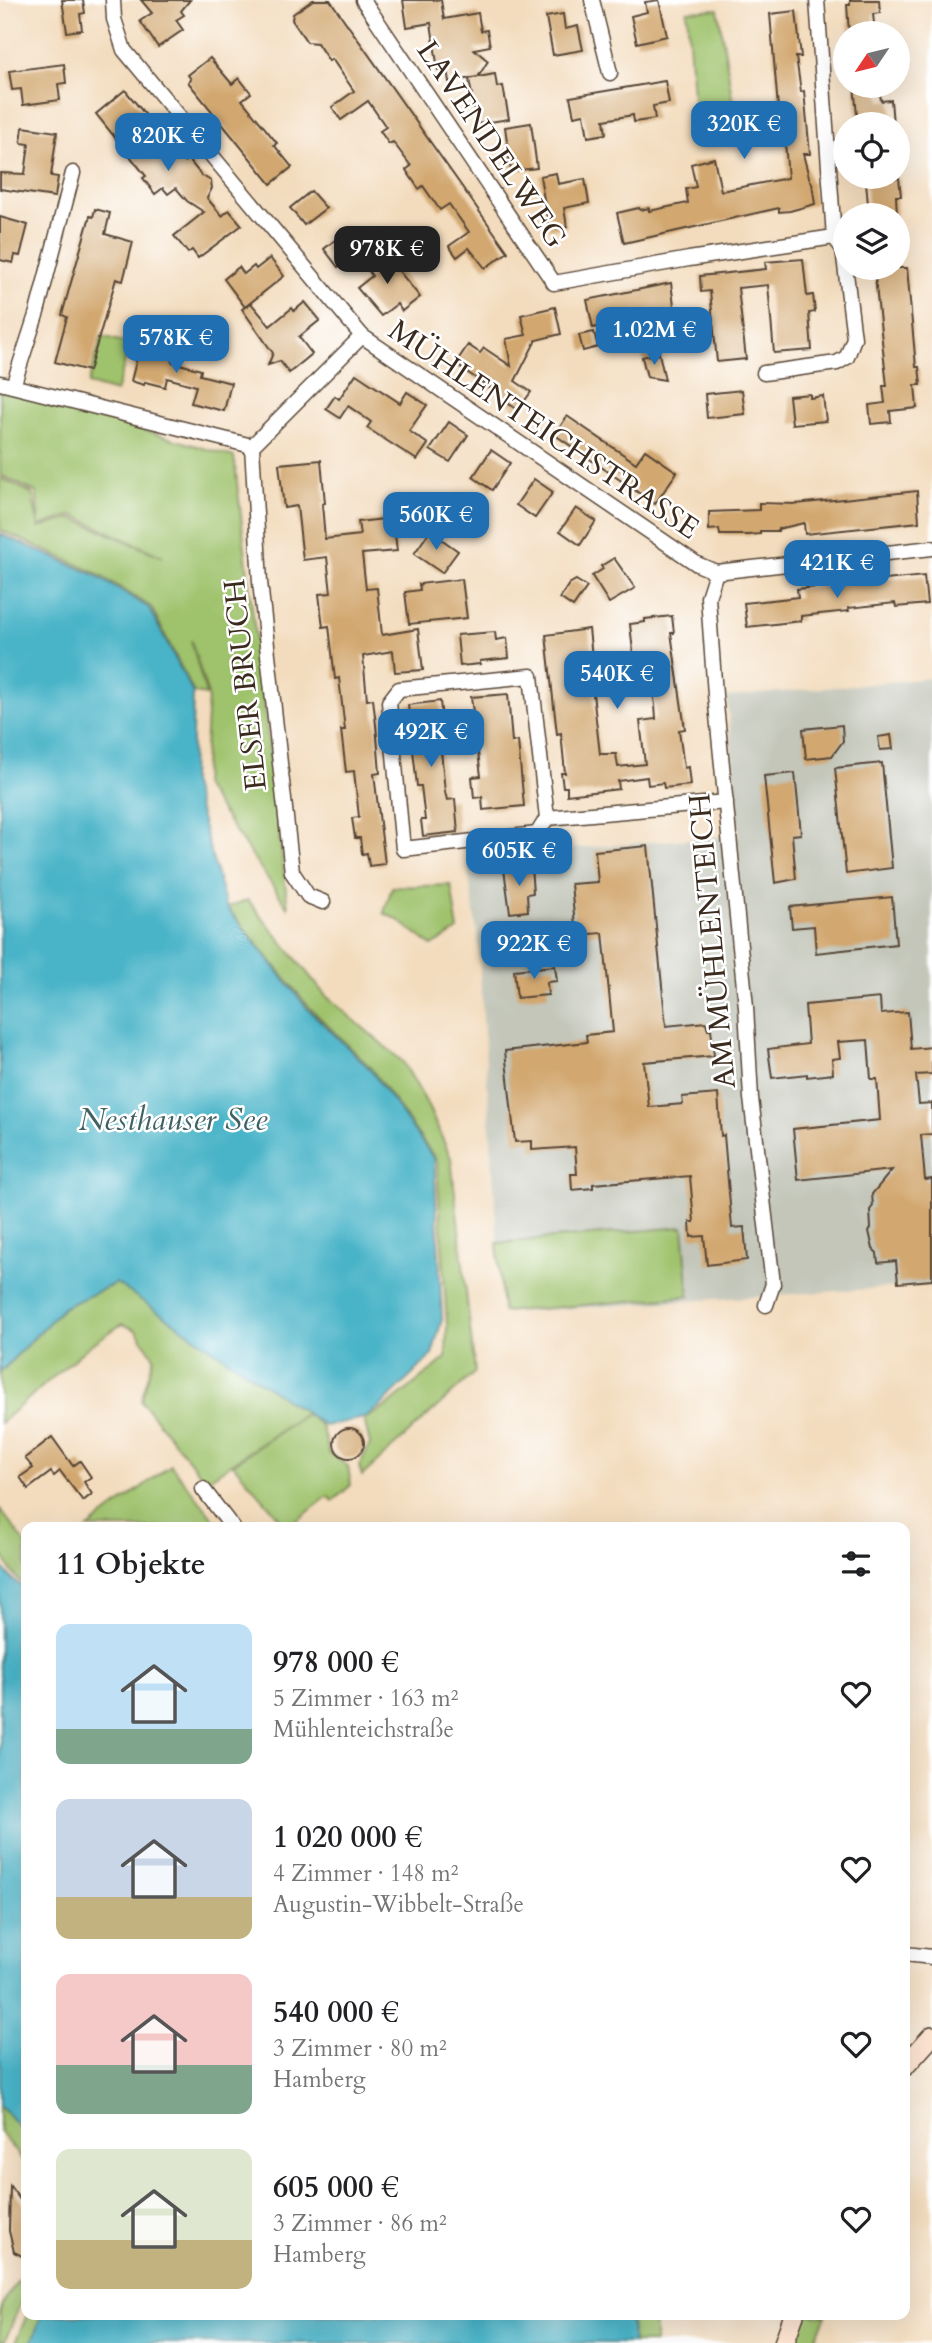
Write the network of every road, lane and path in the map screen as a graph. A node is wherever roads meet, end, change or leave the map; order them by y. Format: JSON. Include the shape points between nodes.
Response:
{"nodes":[{"id":1,"x":113,"y":0,"type":"edge"},
{"id":2,"x":363,"y":0,"type":"edge"},
{"id":3,"x":592,"y":0,"type":"edge"},
{"id":4,"x":817,"y":0,"type":"edge"},
{"id":5,"x":610,"y":72,"type":"dead end"},
{"id":6,"x":73,"y":173,"type":"dead end"},
{"id":7,"x":833,"y":223,"type":"edge"},
{"id":8,"x":833,"y":237,"type":"edge"},
{"id":9,"x":847,"y":280,"type":"edge"},
{"id":10,"x":362,"y":336,"type":"junction"},
{"id":11,"x":764,"y":373,"type":"dead end"},
{"id":12,"x":7,"y":384,"type":"edge"},
{"id":13,"x":252,"y":446,"type":"junction"},
{"id":14,"x":932,"y":548,"type":"edge"},
{"id":15,"x":716,"y":572,"type":"junction"},
{"id":16,"x":726,"y":802,"type":"junction"},
{"id":17,"x":547,"y":818,"type":"junction"},
{"id":18,"x":323,"y":902,"type":"dead end"},
{"id":19,"x":765,"y":1305,"type":"dead end"},
{"id":20,"x":204,"y":1489,"type":"dead end"},
{"id":21,"x":229,"y":1522,"type":"edge"},
{"id":22,"x":910,"y":1955,"type":"edge"},
{"id":23,"x":932,"y":1957,"type":"edge"},
{"id":24,"x":932,"y":2036,"type":"edge"},
{"id":25,"x":910,"y":2060,"type":"edge"},
{"id":26,"x":792,"y":2320,"type":"edge"},
{"id":27,"x":783,"y":2343,"type":"edge"}],
"edges":[{"from":1,"to":10,"type":"street","name":"MÜHLENTEICHSTRASSE","via":[[124,50]]},
{"from":2,"to":8,"type":"street","name":"LAVENDELWEG","via":[[554,283]]},
{"from":3,"to":5,"type":"street"},
{"from":4,"to":7,"type":"street"},
{"from":6,"to":12,"type":"street","via":[[37,312]]},
{"from":9,"to":11,"type":"street","via":[[854,338],[847,357],[837,363]]},
{"from":10,"to":13,"type":"street"},
{"from":10,"to":15,"type":"street","name":"MÜHLENTEICHSTRASSE","via":[[687,557]]},
{"from":12,"to":13,"type":"street"},
{"from":13,"to":18,"type":"street","name":"ELSER BRUCH","via":[[260,582],[292,872],[308,896]]},
{"from":14,"to":15,"type":"street","name":"MÜHLENTEICHSTRASSE"},
{"from":15,"to":16,"type":"street","name":"AM MÜHLENTEICH","via":[[708,597]]},
{"from":16,"to":17,"type":"street"},
{"from":16,"to":19,"type":"street","name":"AM MÜHLENTEICH","via":[[751,1098],[773,1284]]},
{"from":17,"to":17,"type":"street","via":[[531,676],[399,688],[388,702],[403,849],[537,834]]},
{"from":20,"to":21,"type":"street"},
{"from":22,"to":23,"type":"street"},
{"from":24,"to":25,"type":"street"},
{"from":26,"to":27,"type":"street"}]}
